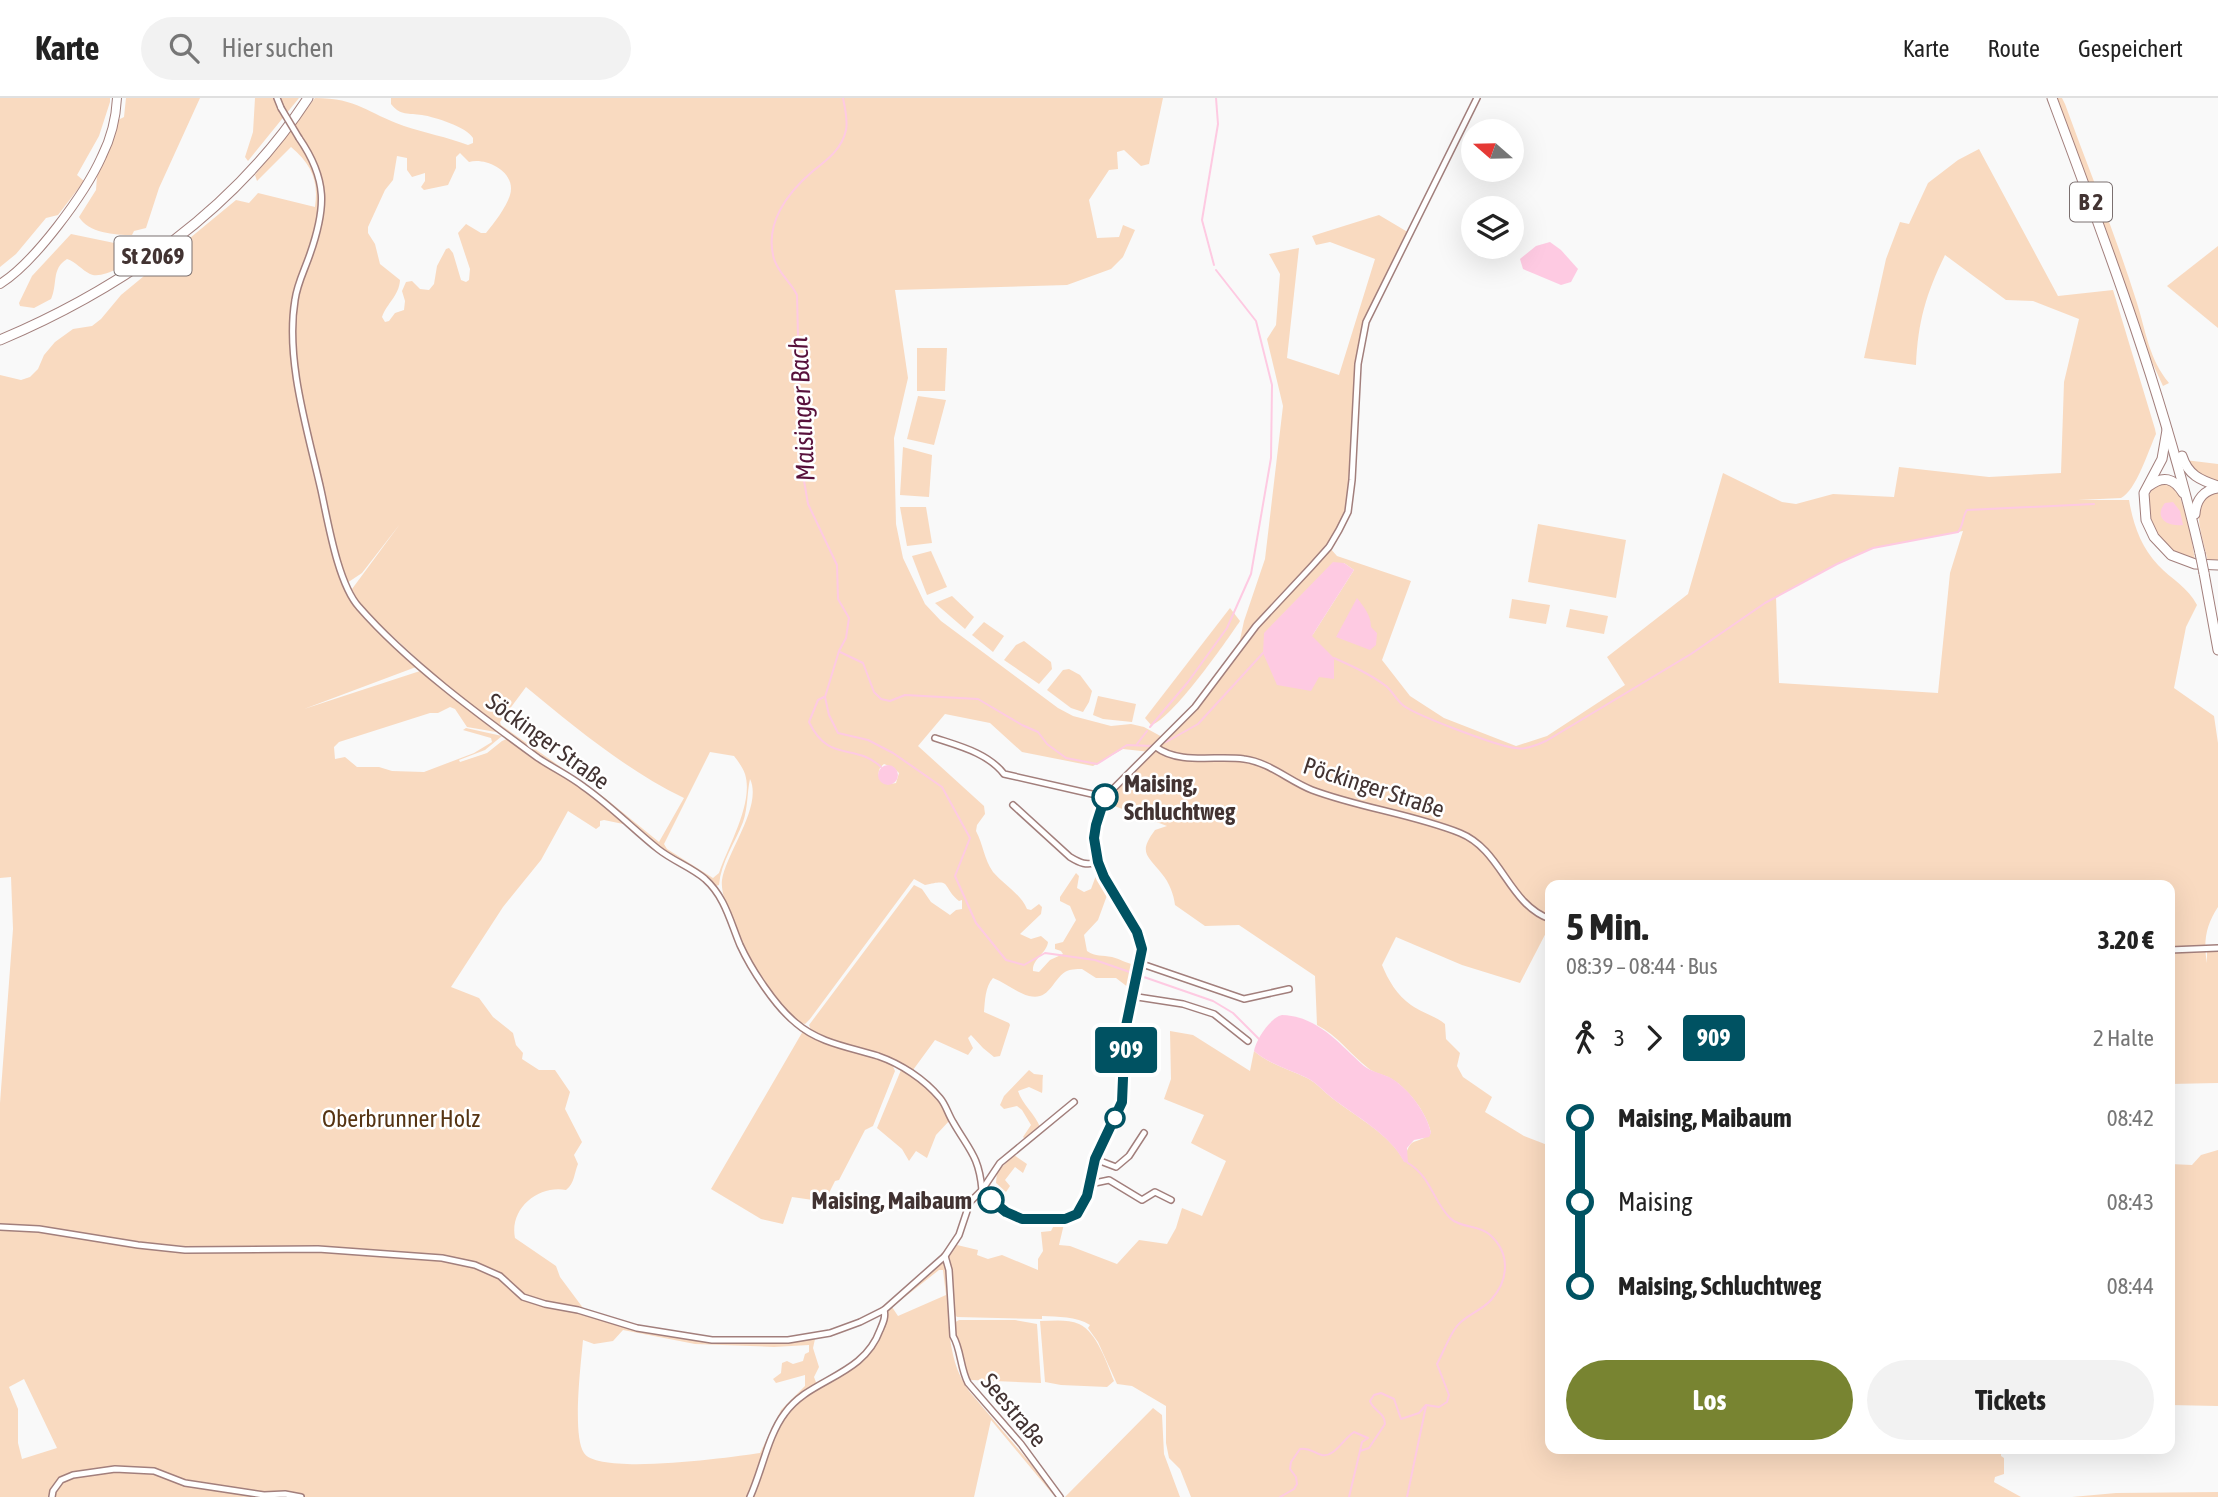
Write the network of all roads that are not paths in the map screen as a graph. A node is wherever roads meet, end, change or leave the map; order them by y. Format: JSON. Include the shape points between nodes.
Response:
{"nodes":[{"id":1,"x":117,"y":98,"type":"edge"},
{"id":2,"x":277,"y":98,"type":"edge"},
{"id":3,"x":308,"y":98,"type":"edge"},
{"id":4,"x":1477,"y":98,"type":"edge"},
{"id":5,"x":2052,"y":98,"type":"edge"},
{"id":6,"x":0,"y":284,"type":"edge"},
{"id":7,"x":0,"y":340,"type":"edge"},
{"id":8,"x":2168,"y":425,"type":"junction"},
{"id":9,"x":2175,"y":449,"type":"junction"},
{"id":10,"x":2218,"y":487,"type":"edge"},
{"id":11,"x":2144,"y":493,"type":"junction"},
{"id":12,"x":2188,"y":500,"type":"junction"},
{"id":13,"x":2194,"y":526,"type":"junction"},
{"id":14,"x":2218,"y":565,"type":"edge"},
{"id":15,"x":2218,"y":650,"type":"edge"},
{"id":16,"x":935,"y":738,"type":"dead end"},
{"id":17,"x":1156,"y":747,"type":"junction"},
{"id":18,"x":1105,"y":797,"type":"junction"},
{"id":19,"x":1013,"y":805,"type":"dead end"},
{"id":20,"x":1098,"y":862,"type":"junction"},
{"id":21,"x":1545,"y":916,"type":"edge"},
{"id":22,"x":2218,"y":948,"type":"edge"},
{"id":23,"x":2175,"y":950,"type":"edge"},
{"id":24,"x":1139,"y":966,"type":"junction"},
{"id":25,"x":1289,"y":989,"type":"dead end"},
{"id":26,"x":1132,"y":996,"type":"junction"},
{"id":27,"x":1248,"y":1041,"type":"dead end"},
{"id":28,"x":1074,"y":1102,"type":"dead end"},
{"id":29,"x":1144,"y":1133,"type":"dead end"},
{"id":30,"x":1095,"y":1159,"type":"junction"},
{"id":31,"x":1116,"y":1167,"type":"junction"},
{"id":32,"x":1109,"y":1180,"type":"junction"},
{"id":33,"x":1090,"y":1184,"type":"junction"},
{"id":34,"x":982,"y":1190,"type":"junction"},
{"id":35,"x":1171,"y":1200,"type":"dead end"},
{"id":36,"x":0,"y":1227,"type":"edge"},
{"id":37,"x":945,"y":1256,"type":"junction"},
{"id":38,"x":884,"y":1310,"type":"junction"},
{"id":39,"x":52,"y":1497,"type":"edge"},
{"id":40,"x":301,"y":1497,"type":"edge"},
{"id":41,"x":750,"y":1497,"type":"edge"},
{"id":42,"x":1060,"y":1497,"type":"edge"}],
"edges":[{"from":1,"to":6,"type":"street","via":[[108,142],[93,174],[35,254]]},
{"from":2,"to":34,"type":"street","name":"Söckinger Straße","bridge":true,"via":[[322,188],[318,229],[295,301],[295,353],[330,533],[351,597],[460,699],[603,802],[665,854],[705,879],[723,901],[746,957],[798,1025],[833,1043],[900,1066],[942,1099],[973,1152]]},
{"from":3,"to":7,"type":"main road","number":"St 2069","via":[[256,165],[172,242],[78,303]]},
{"from":4,"to":17,"type":"street","via":[[1366,322],[1358,364],[1348,512],[1321,557],[1256,626],[1195,708]]},
{"from":5,"to":8,"type":"main road","number":"B 2"},
{"from":8,"to":9,"type":"main road","number":"B 2"},
{"from":8,"to":11,"type":"main road","via":[[2162,459]]},
{"from":9,"to":10,"type":"main road","via":[[2195,477]]},
{"from":9,"to":12,"type":"main road","number":"B 2"},
{"from":10,"to":13,"type":"main road","via":[[2199,499]]},
{"from":11,"to":12,"type":"main road","via":[[2155,481],[2166,478],[2178,485]]},
{"from":11,"to":14,"type":"main road","via":[[2146,520],[2161,546],[2196,564]]},
{"from":12,"to":13,"type":"main road","number":"B 2"},
{"from":13,"to":15,"type":"main road","number":"B 2","bridge":true},
{"from":16,"to":18,"type":"street","via":[[996,763],[1004,774]]},
{"from":17,"to":18,"type":"street"},
{"from":17,"to":21,"type":"street","name":"Pöckinger Straße","via":[[1170,755],[1253,760],[1310,789],[1460,834],[1487,852],[1517,895]]},
{"from":18,"to":20,"type":"street","via":[[1094,838]]},
{"from":19,"to":20,"type":"street","via":[[1070,857],[1080,863]]},
{"from":20,"to":24,"type":"street","via":[[1137,932],[1142,949]]},
{"from":22,"to":23,"type":"street"},
{"from":24,"to":25,"type":"street","via":[[1244,999]]},
{"from":24,"to":26,"type":"street"},
{"from":26,"to":27,"type":"street","via":[[1214,1014]]},
{"from":26,"to":30,"type":"street","via":[[1125,1031],[1122,1102]]},
{"from":28,"to":34,"type":"street","via":[[1011,1153]]},
{"from":29,"to":31,"type":"street"},
{"from":30,"to":31,"type":"street"},
{"from":30,"to":33,"type":"street"},
{"from":31,"to":32,"type":"street"},
{"from":32,"to":33,"type":"street"},
{"from":32,"to":35,"type":"street","via":[[1142,1200],[1155,1192]]},
{"from":33,"to":34,"type":"street","via":[[1078,1213],[1065,1219],[1022,1219],[1006,1212]]},
{"from":34,"to":37,"type":"street","via":[[970,1202],[959,1236]]},
{"from":36,"to":38,"type":"street","via":[[185,1250],[318,1249],[442,1258],[500,1276],[523,1297],[545,1304],[658,1332],[712,1340],[770,1341],[820,1335]]},
{"from":37,"to":38,"type":"street"},
{"from":37,"to":42,"type":"street","name":"Seestraße","via":[[953,1336],[962,1373]]},
{"from":38,"to":41,"type":"street","via":[[880,1332],[865,1355],[785,1413]]},
{"from":39,"to":40,"type":"street","via":[[61,1480],[115,1469],[154,1471],[185,1483]]}]}
